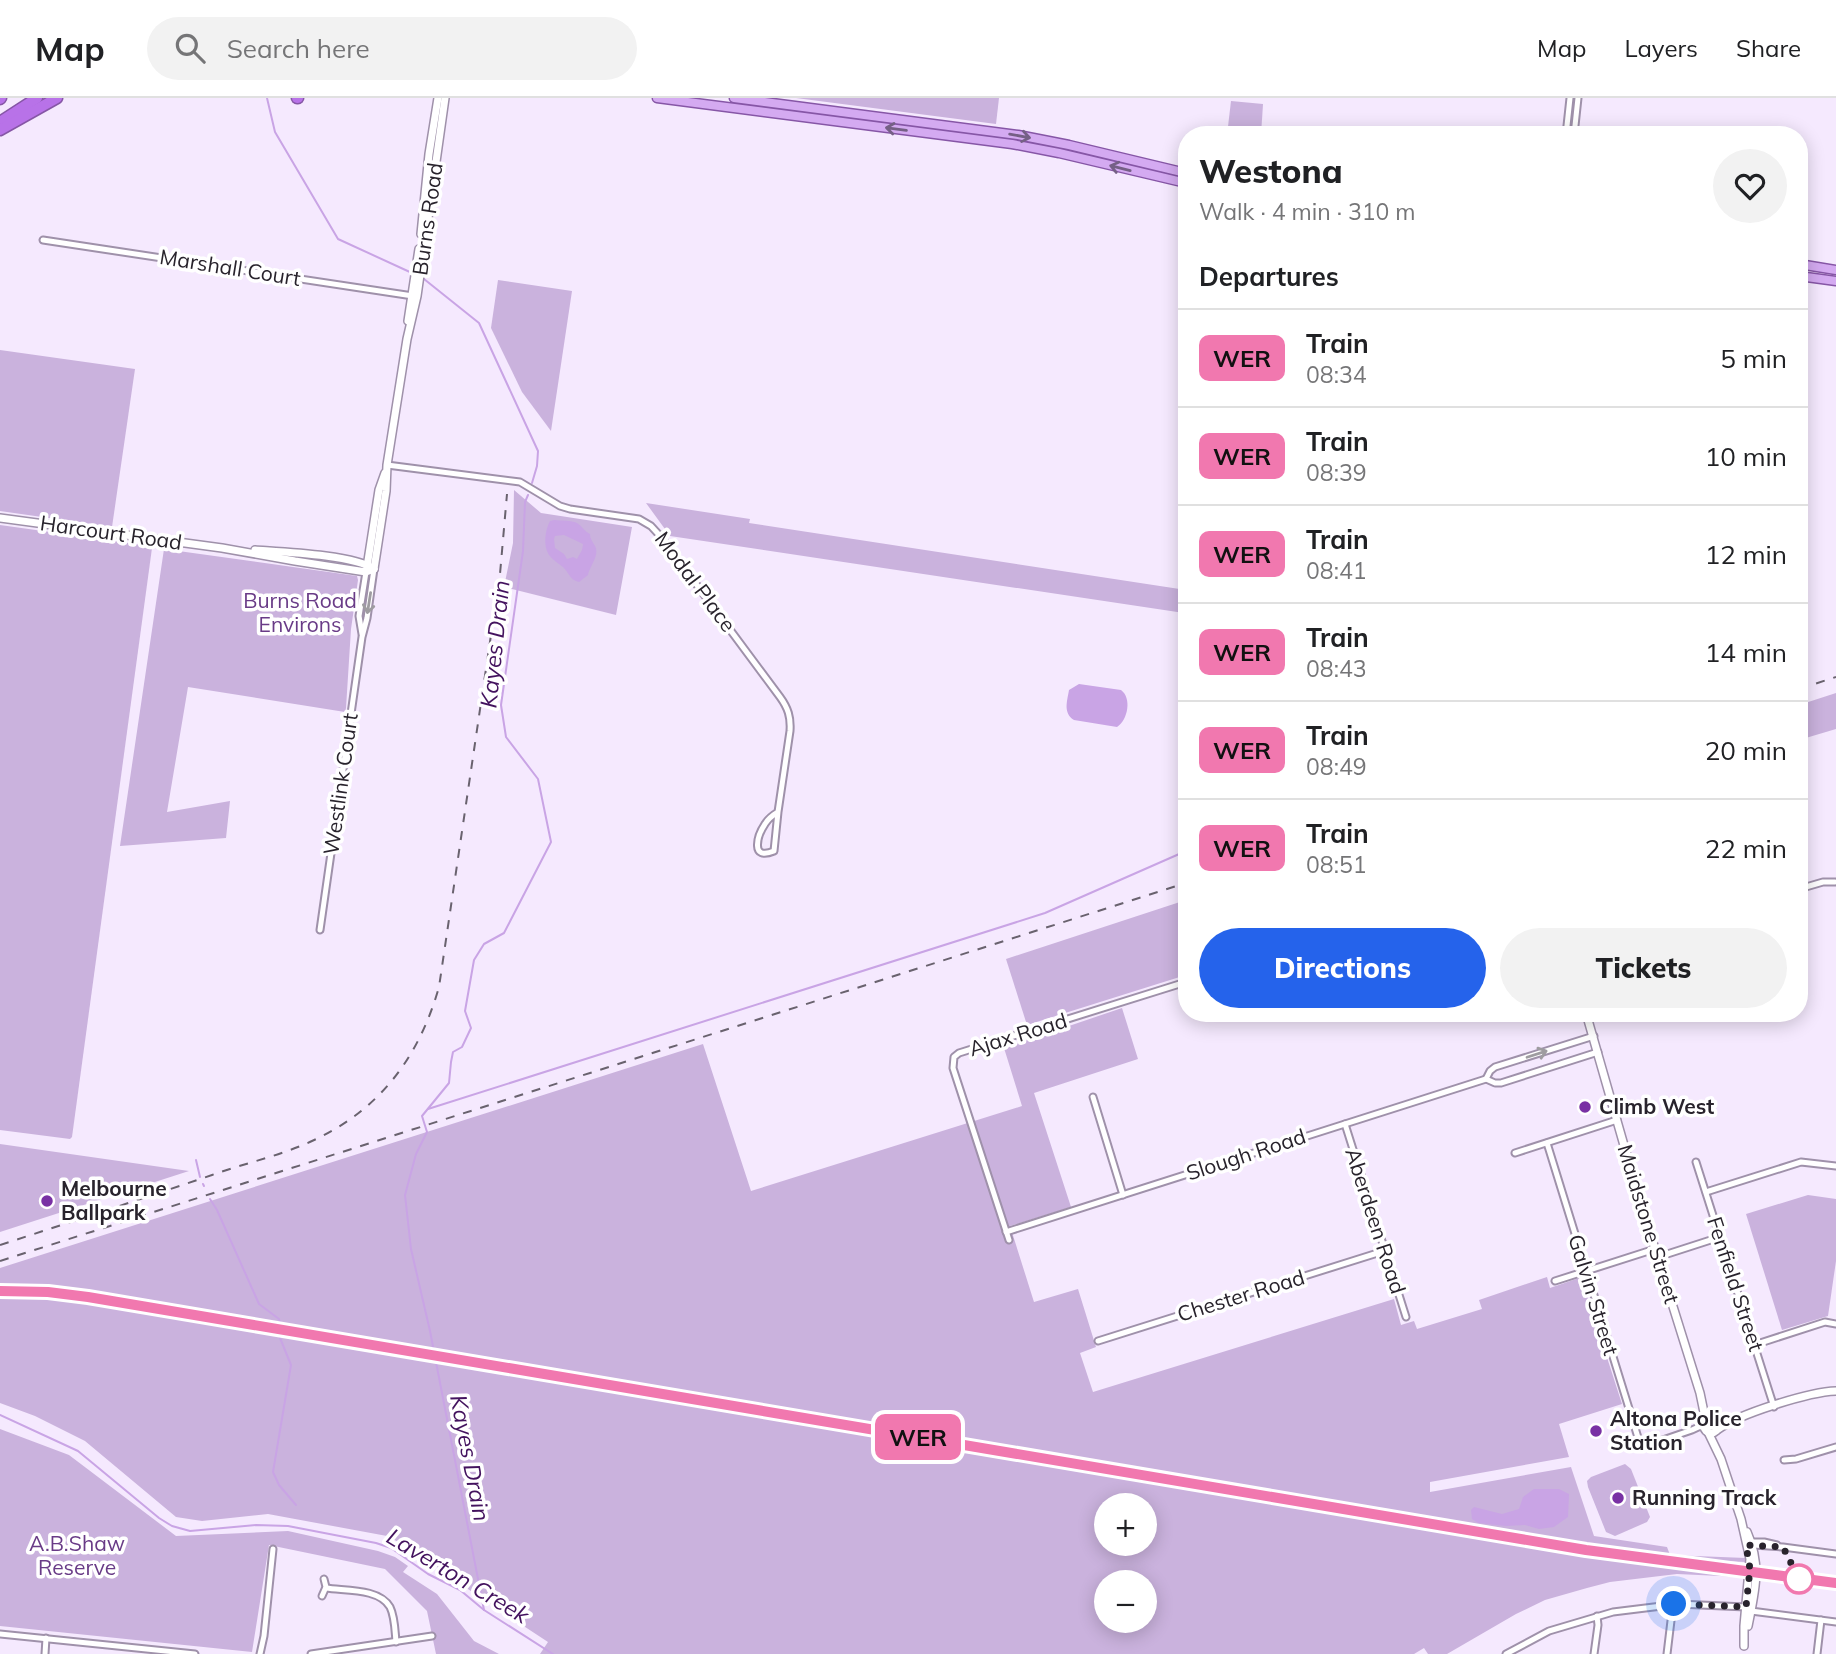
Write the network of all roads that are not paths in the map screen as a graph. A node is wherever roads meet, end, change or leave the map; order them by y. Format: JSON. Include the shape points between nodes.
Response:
{"nodes":[{"id":1,"x":37,"y":98,"type":"edge"},
{"id":2,"x":57,"y":98,"type":"edge"},
{"id":3,"x":657,"y":98,"type":"edge"},
{"id":4,"x":734,"y":98,"type":"edge"},
{"id":5,"x":1570,"y":98,"type":"edge"},
{"id":6,"x":1578,"y":98,"type":"edge"},
{"id":7,"x":441,"y":100,"type":"edge"},
{"id":8,"x":699,"y":101,"type":"edge"},
{"id":9,"x":0,"y":122,"type":"edge"},
{"id":10,"x":1567,"y":126,"type":"edge"},
{"id":11,"x":1575,"y":126,"type":"edge"},
{"id":12,"x":0,"y":130,"type":"edge"},
{"id":13,"x":986,"y":130,"type":"junction"},
{"id":14,"x":985,"y":140,"type":"junction"},
{"id":15,"x":1178,"y":171,"type":"edge"},
{"id":16,"x":1178,"y":181,"type":"edge"},
{"id":17,"x":43,"y":240,"type":"dead end"},
{"id":18,"x":1808,"y":265,"type":"edge"},
{"id":19,"x":1836,"y":270,"type":"edge"},
{"id":20,"x":1808,"y":277,"type":"edge"},
{"id":21,"x":1836,"y":282,"type":"edge"},
{"id":22,"x":414,"y":296,"type":"junction"},
{"id":23,"x":387,"y":465,"type":"junction"},
{"id":24,"x":0,"y":518,"type":"edge"},
{"id":25,"x":369,"y":568,"type":"junction"},
{"id":26,"x":778,"y":812,"type":"junction"},
{"id":27,"x":774,"y":851,"type":"junction"},
{"id":28,"x":783,"y":852,"type":"dead end"},
{"id":29,"x":1835,"y":882,"type":"edge"},
{"id":30,"x":1808,"y":886,"type":"edge"},
{"id":31,"x":320,"y":930,"type":"dead end"},
{"id":32,"x":1178,"y":985,"type":"edge"},
{"id":33,"x":1590,"y":1022,"type":"edge"},
{"id":34,"x":1594,"y":1036,"type":"junction"},
{"id":35,"x":1598,"y":1052,"type":"junction"},
{"id":36,"x":1486,"y":1079,"type":"junction"},
{"id":37,"x":1093,"y":1097,"type":"dead end"},
{"id":38,"x":1617,"y":1120,"type":"junction"},
{"id":39,"x":1345,"y":1124,"type":"junction"},
{"id":40,"x":1547,"y":1143,"type":"junction"},
{"id":41,"x":1515,"y":1153,"type":"dead end"},
{"id":42,"x":1696,"y":1162,"type":"dead end"},
{"id":43,"x":1836,"y":1166,"type":"edge"},
{"id":44,"x":1706,"y":1192,"type":"junction"},
{"id":45,"x":1123,"y":1195,"type":"junction"},
{"id":46,"x":1006,"y":1232,"type":"junction"},
{"id":47,"x":1720,"y":1237,"type":"junction"},
{"id":48,"x":1009,"y":1240,"type":"dead end"},
{"id":49,"x":1384,"y":1251,"type":"junction"},
{"id":50,"x":1656,"y":1253,"type":"junction"},
{"id":51,"x":1585,"y":1271,"type":"junction"},
{"id":52,"x":1555,"y":1281,"type":"dead end"},
{"id":53,"x":1406,"y":1317,"type":"dead end"},
{"id":54,"x":1836,"y":1324,"type":"edge"},
{"id":55,"x":1098,"y":1341,"type":"dead end"},
{"id":56,"x":1754,"y":1345,"type":"junction"},
{"id":57,"x":1836,"y":1391,"type":"edge"},
{"id":58,"x":1774,"y":1406,"type":"junction"},
{"id":59,"x":1711,"y":1427,"type":"junction"},
{"id":60,"x":1836,"y":1447,"type":"edge"},
{"id":61,"x":1784,"y":1460,"type":"dead end"},
{"id":62,"x":1750,"y":1544,"type":"junction"},
{"id":63,"x":273,"y":1549,"type":"dead end"},
{"id":64,"x":1836,"y":1554,"type":"edge"},
{"id":65,"x":324,"y":1579,"type":"dead end"},
{"id":66,"x":326,"y":1588,"type":"junction"},
{"id":67,"x":322,"y":1596,"type":"dead end"},
{"id":68,"x":1674,"y":1604,"type":"junction"},
{"id":69,"x":1748,"y":1609,"type":"junction"},
{"id":70,"x":1597,"y":1616,"type":"junction"},
{"id":71,"x":1821,"y":1620,"type":"junction"},
{"id":72,"x":1836,"y":1622,"type":"edge"},
{"id":73,"x":0,"y":1634,"type":"edge"},
{"id":74,"x":432,"y":1636,"type":"dead end"},
{"id":75,"x":46,"y":1638,"type":"junction"},
{"id":76,"x":396,"y":1642,"type":"junction"},
{"id":77,"x":113,"y":1645,"type":"junction"},
{"id":78,"x":1744,"y":1650,"type":"edge"},
{"id":79,"x":353,"y":1651,"type":"edge"},
{"id":80,"x":179,"y":1653,"type":"edge"},
{"id":81,"x":45,"y":1654,"type":"edge"},
{"id":82,"x":112,"y":1654,"type":"edge"},
{"id":83,"x":195,"y":1654,"type":"edge"},
{"id":84,"x":260,"y":1654,"type":"edge"},
{"id":85,"x":311,"y":1654,"type":"edge"},
{"id":86,"x":1506,"y":1654,"type":"edge"},
{"id":87,"x":1594,"y":1654,"type":"edge"},
{"id":88,"x":1667,"y":1654,"type":"edge"},
{"id":89,"x":1817,"y":1654,"type":"edge"}],
"edges":[{"from":1,"to":9,"type":"highway"},
{"from":2,"to":12,"type":"highway"},
{"from":3,"to":8,"type":"main road"},
{"from":4,"to":13,"type":"main road"},
{"from":5,"to":10,"type":"street"},
{"from":6,"to":11,"type":"street"},
{"from":7,"to":22,"type":"street","name":"Burns Road","via":[[429,154]]},
{"from":14,"to":8,"type":"main road","one_way":true},
{"from":13,"to":14,"type":"main road"},
{"from":13,"to":15,"type":"main road","one_way":true},
{"from":16,"to":14,"type":"main road","one_way":true},
{"from":17,"to":22,"type":"street","name":"Marshall Court"},
{"from":18,"to":19,"type":"main road"},
{"from":20,"to":21,"type":"main road"},
{"from":22,"to":23,"type":"street","name":"Burns Road"},
{"from":23,"to":25,"type":"street","name":"Burns Road"},
{"from":23,"to":26,"type":"street","name":"Modal Place","via":[[520,482],[565,508],[634,518],[651,526],[789,712]]},
{"from":24,"to":25,"type":"street","name":"Harcourt Road"},
{"from":25,"to":31,"type":"street","name":"Westlink Court","via":[[367,618]]},
{"from":26,"to":27,"type":"street","name":"Modal Place"},
{"from":26,"to":27,"type":"street","name":"Modal Place","via":[[757,839],[760,852]]},
{"from":27,"to":28,"type":"street"},
{"from":29,"to":30,"type":"street"},
{"from":32,"to":46,"type":"street","name":"Ajax Road","via":[[954,1057],[953,1068]]},
{"from":33,"to":34,"type":"street","name":"Maidstone Street"},
{"from":34,"to":35,"type":"street","name":"Maidstone Street"},
{"from":36,"to":34,"type":"street","name":"Slough Road","one_way":true,"via":[[1495,1067]]},
{"from":35,"to":36,"type":"street","name":"Slough Road","via":[[1501,1083]]},
{"from":35,"to":38,"type":"street","name":"Maidstone Street"},
{"from":36,"to":39,"type":"street","name":"Slough Road"},
{"from":37,"to":45,"type":"street"},
{"from":38,"to":40,"type":"street"},
{"from":38,"to":50,"type":"street","name":"Maidstone Street"},
{"from":39,"to":45,"type":"street","name":"Slough Road"},
{"from":39,"to":49,"type":"street","name":"Aberdeen Road"},
{"from":40,"to":41,"type":"street"},
{"from":40,"to":51,"type":"street","name":"Galvin Street"},
{"from":42,"to":44,"type":"street","name":"Fenfield Street"},
{"from":43,"to":44,"type":"street","via":[[1801,1162]]},
{"from":44,"to":47,"type":"street","name":"Fenfield Street"},
{"from":45,"to":46,"type":"street","name":"Slough Road"},
{"from":46,"to":48,"type":"street","name":"Ajax Road"},
{"from":47,"to":50,"type":"street"},
{"from":47,"to":56,"type":"street","name":"Fenfield Street"},
{"from":49,"to":53,"type":"street","name":"Aberdeen Road"},
{"from":49,"to":55,"type":"street","name":"Chester Road"},
{"from":50,"to":51,"type":"street"},
{"from":50,"to":59,"type":"street","name":"Maidstone Street"},
{"from":51,"to":52,"type":"street"},
{"from":51,"to":59,"type":"street","name":"Galvin Street","via":[[1642,1445]]},
{"from":54,"to":56,"type":"street","via":[[1825,1322]]},
{"from":56,"to":58,"type":"street","name":"Fenfield Street"},
{"from":57,"to":58,"type":"street"},
{"from":58,"to":59,"type":"street"},
{"from":59,"to":62,"type":"street","name":"Maidstone Street"},
{"from":60,"to":61,"type":"street"},
{"from":62,"to":64,"type":"street"},
{"from":62,"to":69,"type":"street","name":"Maidstone Street","via":[[1757,1569]]},
{"from":63,"to":84,"type":"street"},
{"from":65,"to":66,"type":"street"},
{"from":66,"to":67,"type":"street"},
{"from":66,"to":76,"type":"street","via":[[384,1600],[390,1607]]},
{"from":68,"to":69,"type":"street"},
{"from":68,"to":70,"type":"street"},
{"from":68,"to":88,"type":"street"},
{"from":69,"to":71,"type":"street"},
{"from":69,"to":78,"type":"street","name":"Maidstone Street"},
{"from":70,"to":86,"type":"street","via":[[1549,1631]]},
{"from":70,"to":87,"type":"street"},
{"from":71,"to":72,"type":"street"},
{"from":71,"to":89,"type":"street"},
{"from":73,"to":75,"type":"street"},
{"from":74,"to":76,"type":"street"},
{"from":75,"to":77,"type":"street"},
{"from":75,"to":81,"type":"street"},
{"from":76,"to":79,"type":"street"},
{"from":77,"to":80,"type":"street"},
{"from":77,"to":82,"type":"street"},
{"from":79,"to":85,"type":"street"},
{"from":80,"to":83,"type":"street"}]}
